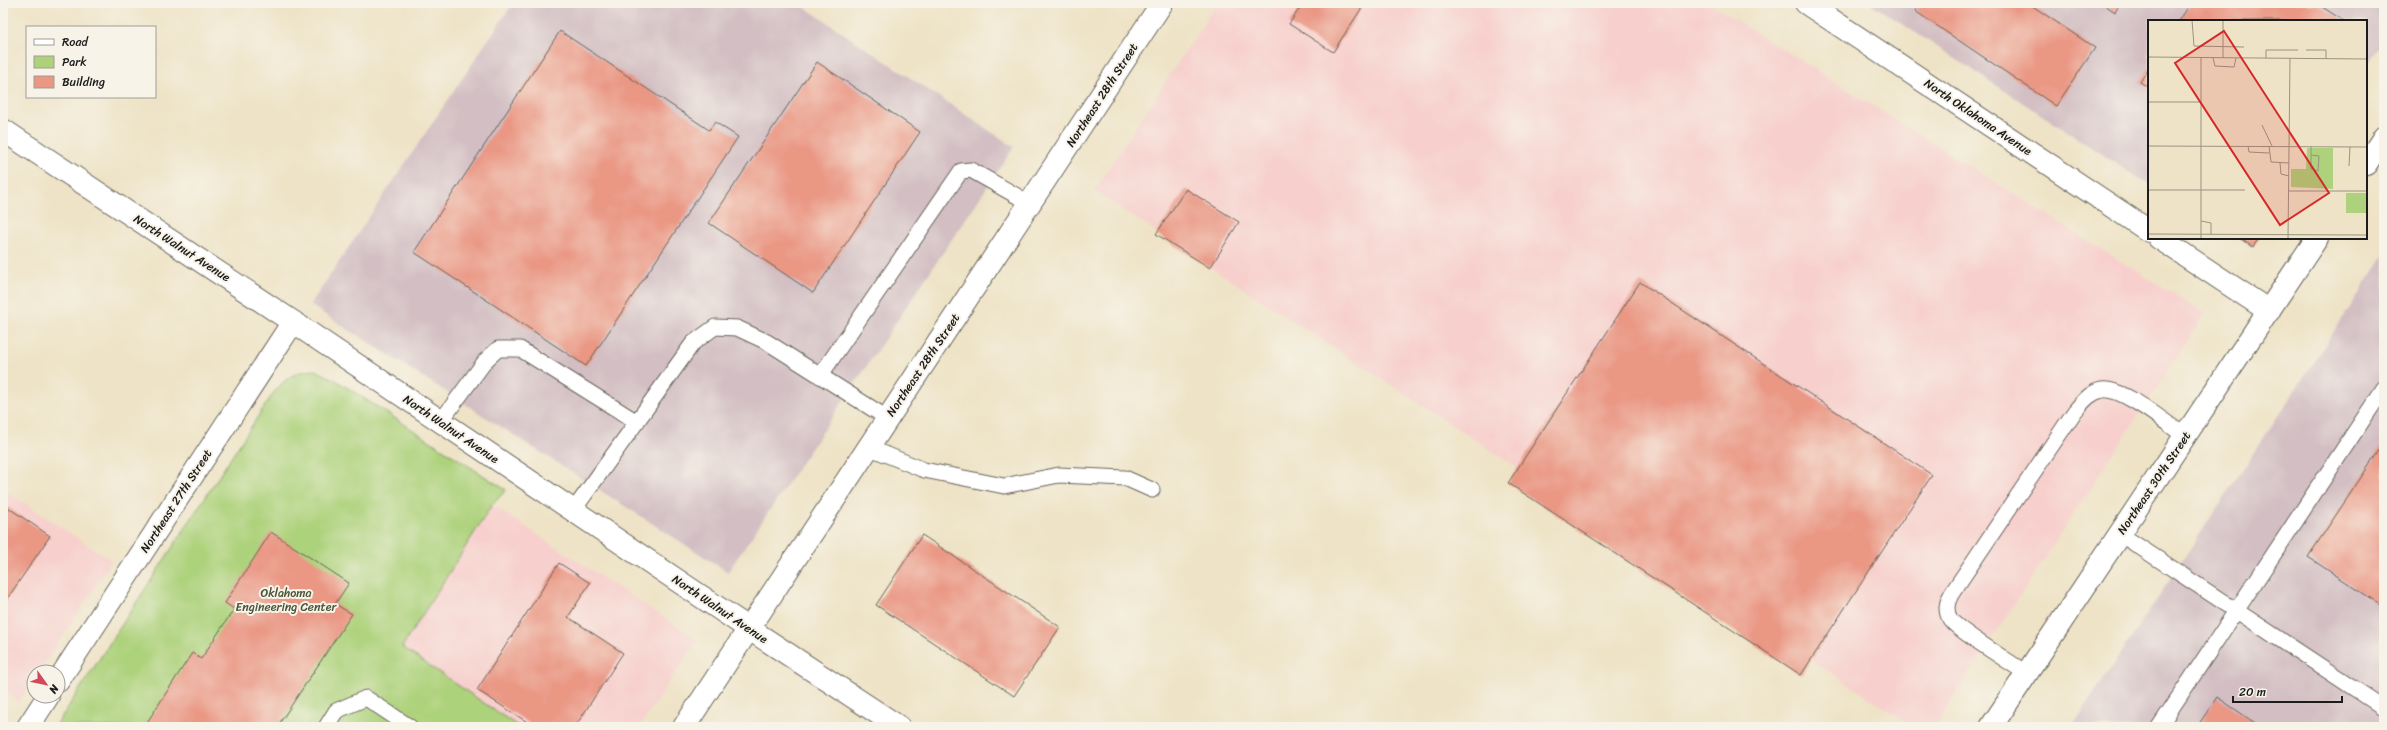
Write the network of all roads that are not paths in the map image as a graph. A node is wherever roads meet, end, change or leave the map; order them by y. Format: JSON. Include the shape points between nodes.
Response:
{"nodes":[{"id":1,"x":1162,"y":3,"type":"edge"},
{"id":2,"x":1811,"y":4,"type":"edge"},
{"id":3,"x":3,"y":130,"type":"edge"},
{"id":4,"x":2384,"y":137,"type":"edge"},
{"id":5,"x":2367,"y":162,"type":"edge"},
{"id":6,"x":1030,"y":204,"type":"junction"},
{"id":7,"x":2148,"y":230,"type":"edge"},
{"id":8,"x":2161,"y":239,"type":"edge"},
{"id":9,"x":2316,"y":239,"type":"edge"},
{"id":10,"x":2269,"y":311,"type":"junction"},
{"id":11,"x":293,"y":322,"type":"junction"},
{"id":12,"x":820,"y":376,"type":"junction"},
{"id":13,"x":2384,"y":388,"type":"edge"},
{"id":14,"x":887,"y":418,"type":"junction"},
{"id":15,"x":441,"y":422,"type":"junction"},
{"id":16,"x":637,"y":422,"type":"junction"},
{"id":17,"x":2185,"y":436,"type":"junction"},
{"id":18,"x":868,"y":447,"type":"junction"},
{"id":19,"x":1152,"y":490,"type":"dead end"},
{"id":20,"x":573,"y":511,"type":"junction"},
{"id":21,"x":2120,"y":534,"type":"junction"},
{"id":22,"x":2236,"y":610,"type":"junction"},
{"id":23,"x":748,"y":628,"type":"junction"},
{"id":24,"x":66,"y":669,"type":"edge"},
{"id":25,"x":2027,"y":674,"type":"junction"},
{"id":26,"x":43,"y":704,"type":"edge"},
{"id":27,"x":2384,"y":708,"type":"edge"},
{"id":28,"x":28,"y":727,"type":"edge"},
{"id":29,"x":326,"y":727,"type":"edge"},
{"id":30,"x":410,"y":727,"type":"edge"},
{"id":31,"x":684,"y":727,"type":"edge"},
{"id":32,"x":899,"y":727,"type":"edge"},
{"id":33,"x":1991,"y":727,"type":"edge"},
{"id":34,"x":2159,"y":727,"type":"edge"}],
"edges":[{"from":1,"to":6,"type":"street","name":"Northeast 28th Street"},
{"from":2,"to":7,"type":"street","name":"North Oklahoma Avenue"},
{"from":3,"to":11,"type":"street","name":"North Walnut Avenue"},
{"from":4,"to":5,"type":"street"},
{"from":6,"to":12,"type":"lane","via":[[971,170],[961,171]]},
{"from":6,"to":14,"type":"street","name":"Northeast 28th Street"},
{"from":8,"to":10,"type":"street"},
{"from":9,"to":10,"type":"street","name":"Northeast 30th Street"},
{"from":10,"to":17,"type":"street","name":"Northeast 30th Street"},
{"from":11,"to":15,"type":"street","name":"North Walnut Avenue"},
{"from":11,"to":24,"type":"street","name":"Northeast 27th Street"},
{"from":12,"to":14,"type":"lane"},
{"from":12,"to":16,"type":"lane","via":[[749,333],[737,328],[715,327],[693,343]]},
{"from":13,"to":22,"type":"lane"},
{"from":14,"to":18,"type":"street","name":"Northeast 28th Street"},
{"from":15,"to":16,"type":"lane","via":[[486,360],[498,349],[520,349]]},
{"from":15,"to":20,"type":"street","name":"North Walnut Avenue"},
{"from":16,"to":20,"type":"lane"},
{"from":17,"to":21,"type":"street","name":"Northeast 30th Street"},
{"from":17,"to":25,"type":"lane","via":[[2116,392],[2102,390],[2088,396],[2075,411],[1948,599],[1947,609],[1951,619],[1964,631]]},
{"from":18,"to":19,"type":"lane","via":[[924,470],[1004,486],[1059,475],[1125,478]]},
{"from":18,"to":23,"type":"street","name":"Northeast 28th Street"},
{"from":20,"to":23,"type":"street","name":"North Walnut Avenue"},
{"from":21,"to":22,"type":"lane"},
{"from":21,"to":25,"type":"street","name":"Northeast 30th Street"},
{"from":22,"to":27,"type":"lane"},
{"from":22,"to":34,"type":"lane"},
{"from":23,"to":31,"type":"street","name":"Northeast 28th Street"},
{"from":23,"to":32,"type":"street","name":"North Walnut Avenue"},
{"from":25,"to":33,"type":"street","name":"Northeast 30th Street"},
{"from":26,"to":28,"type":"street"},
{"from":29,"to":30,"type":"lane","via":[[336,711],[366,698]]}]}
